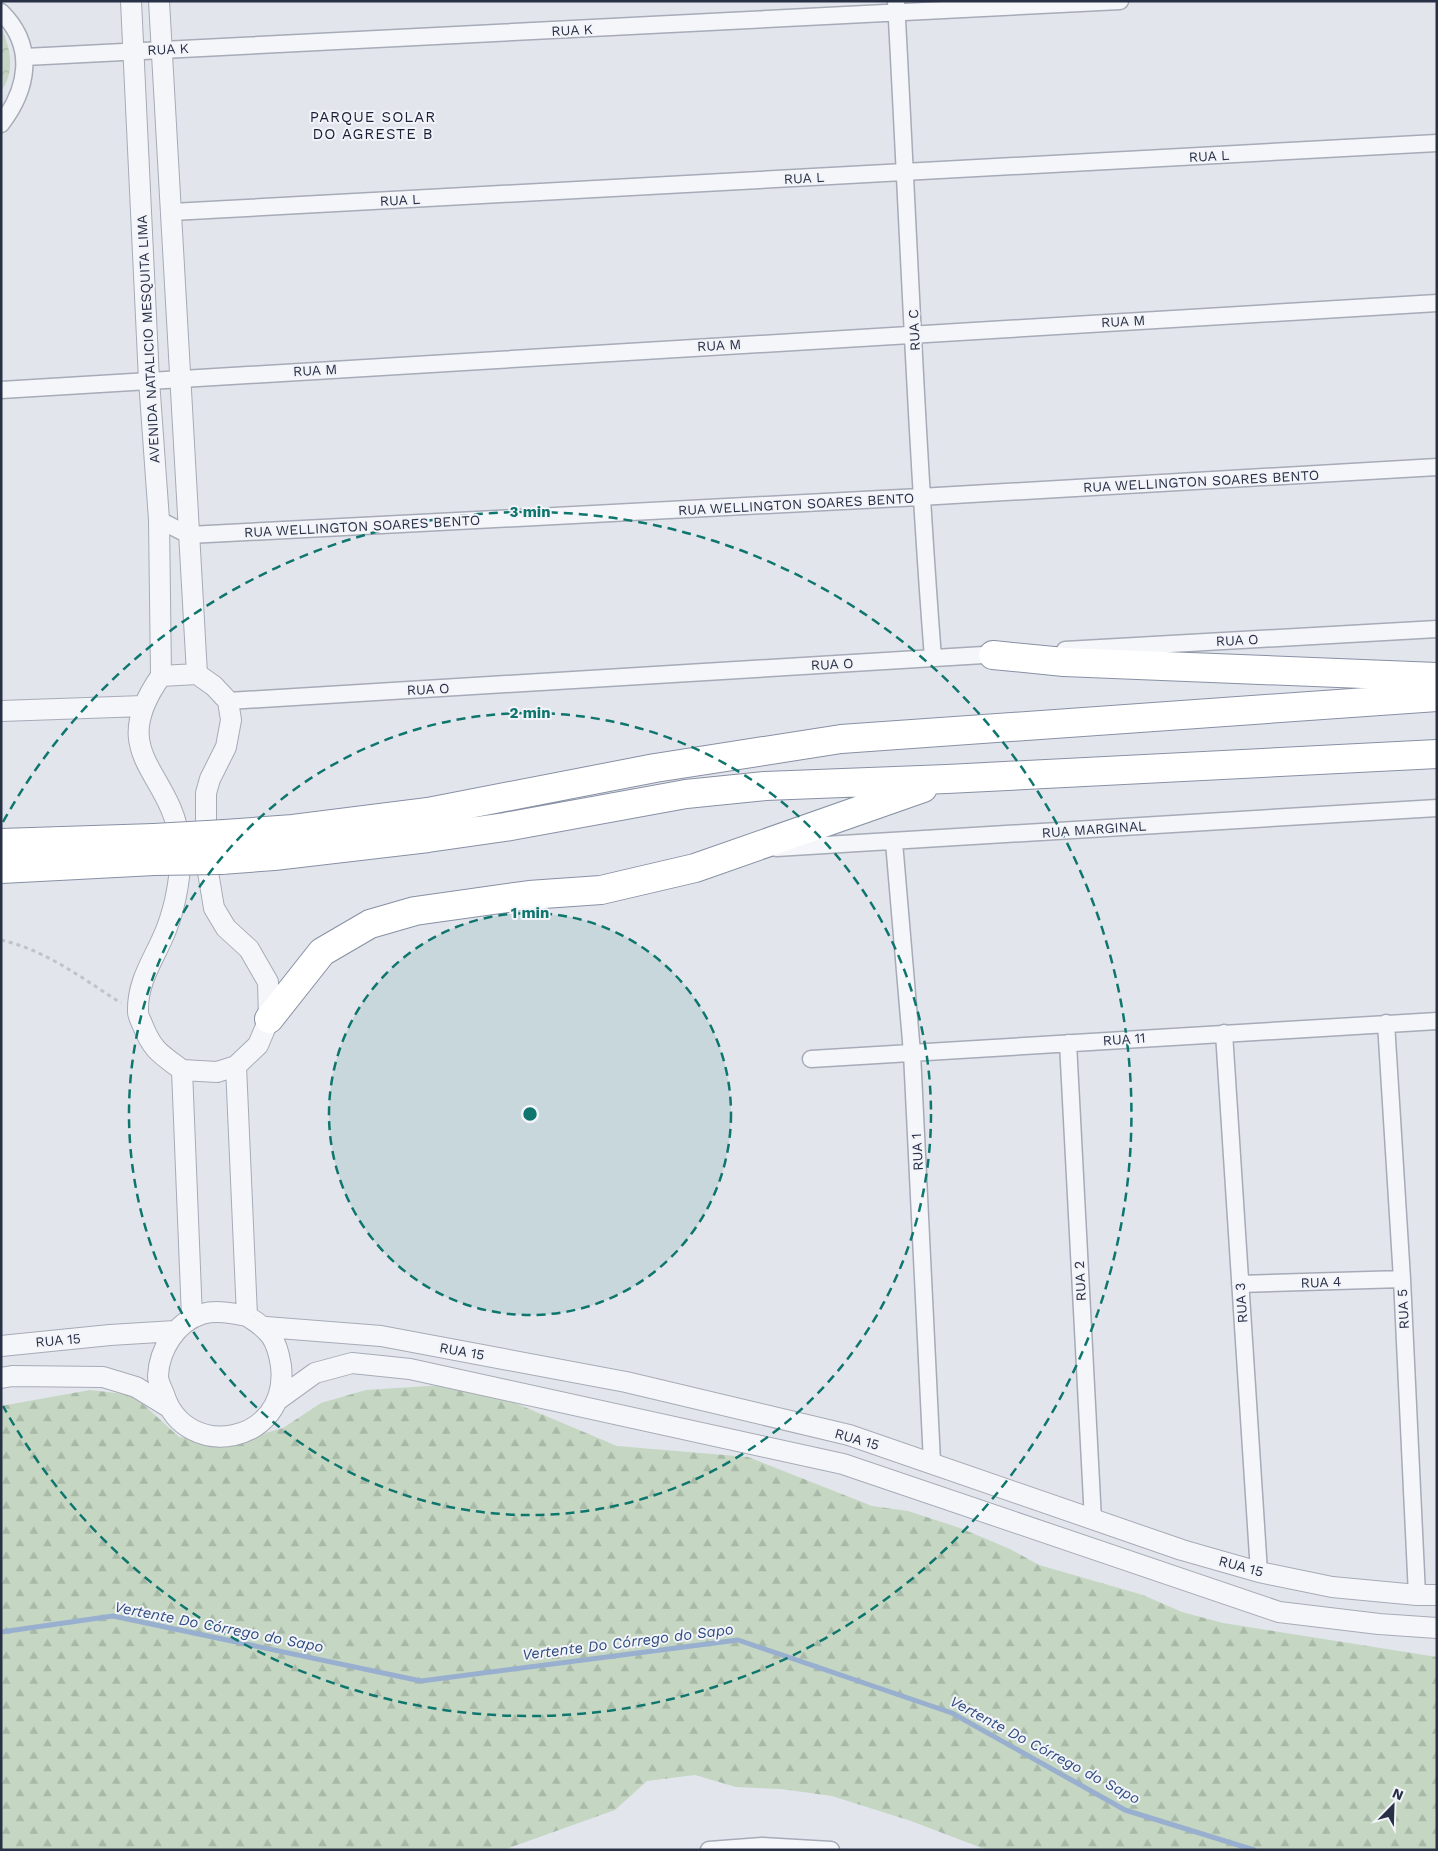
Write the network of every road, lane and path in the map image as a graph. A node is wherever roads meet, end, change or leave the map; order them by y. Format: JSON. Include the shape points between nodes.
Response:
{"nodes":[{"id":1,"x":131,"y":1,"type":"edge"},
{"id":2,"x":159,"y":1,"type":"edge"},
{"id":3,"x":1120,"y":1,"type":"edge"},
{"id":4,"x":896,"y":7,"type":"edge"},
{"id":5,"x":1,"y":12,"type":"edge"},
{"id":6,"x":161,"y":49,"type":"junction"},
{"id":7,"x":132,"y":51,"type":"junction"},
{"id":8,"x":24,"y":57,"type":"junction"},
{"id":9,"x":1,"y":124,"type":"edge"},
{"id":10,"x":1437,"y":143,"type":"edge"},
{"id":11,"x":906,"y":173,"type":"junction"},
{"id":12,"x":172,"y":212,"type":"junction"},
{"id":13,"x":1437,"y":303,"type":"edge"},
{"id":14,"x":914,"y":333,"type":"junction"},
{"id":15,"x":179,"y":378,"type":"junction"},
{"id":16,"x":149,"y":380,"type":"junction"},
{"id":17,"x":1,"y":390,"type":"edge"},
{"id":18,"x":181,"y":409,"type":"junction"},
{"id":19,"x":151,"y":414,"type":"junction"},
{"id":20,"x":1437,"y":467,"type":"edge"},
{"id":21,"x":920,"y":497,"type":"junction"},
{"id":22,"x":160,"y":520,"type":"junction"},
{"id":23,"x":189,"y":535,"type":"junction"},
{"id":24,"x":1437,"y":629,"type":"edge"},
{"id":25,"x":993,"y":655,"type":"junction"},
{"id":26,"x":933,"y":658,"type":"junction"},
{"id":27,"x":197,"y":674,"type":"junction"},
{"id":28,"x":161,"y":676,"type":"junction"},
{"id":29,"x":1437,"y":677,"type":"edge"},
{"id":30,"x":1437,"y":697,"type":"edge"},
{"id":31,"x":228,"y":701,"type":"junction"},
{"id":32,"x":144,"y":706,"type":"junction"},
{"id":33,"x":1,"y":710,"type":"edge"},
{"id":34,"x":1437,"y":754,"type":"edge"},
{"id":35,"x":947,"y":779,"type":"junction"},
{"id":36,"x":1437,"y":808,"type":"edge"},
{"id":37,"x":894,"y":842,"type":"junction"},
{"id":38,"x":1,"y":843,"type":"edge"},
{"id":39,"x":223,"y":847,"type":"junction"},
{"id":40,"x":752,"y":849,"type":"junction"},
{"id":41,"x":154,"y":850,"type":"junction"},
{"id":42,"x":1,"y":869,"type":"edge"},
{"id":43,"x":1,"y":940,"type":"edge"},
{"id":44,"x":138,"y":1014,"type":"junction"},
{"id":45,"x":269,"y":1019,"type":"junction"},
{"id":46,"x":1437,"y":1021,"type":"edge"},
{"id":47,"x":1386,"y":1023,"type":"junction"},
{"id":48,"x":1224,"y":1033,"type":"junction"},
{"id":49,"x":1068,"y":1043,"type":"junction"},
{"id":50,"x":912,"y":1053,"type":"junction"},
{"id":51,"x":810,"y":1059,"type":"dead end"},
{"id":52,"x":236,"y":1066,"type":"junction"},
{"id":53,"x":182,"y":1070,"type":"junction"},
{"id":54,"x":1402,"y":1279,"type":"junction"},
{"id":55,"x":1240,"y":1284,"type":"junction"},
{"id":56,"x":247,"y":1316,"type":"junction"},
{"id":57,"x":192,"y":1318,"type":"junction"},
{"id":58,"x":266,"y":1327,"type":"junction"},
{"id":59,"x":175,"y":1332,"type":"junction"},
{"id":60,"x":1,"y":1346,"type":"edge"},
{"id":61,"x":1,"y":1378,"type":"edge"},
{"id":62,"x":279,"y":1399,"type":"junction"},
{"id":63,"x":167,"y":1406,"type":"junction"},
{"id":64,"x":932,"y":1462,"type":"junction"},
{"id":65,"x":1093,"y":1520,"type":"junction"},
{"id":66,"x":1258,"y":1572,"type":"junction"},
{"id":67,"x":1417,"y":1595,"type":"junction"},
{"id":68,"x":1437,"y":1595,"type":"edge"},
{"id":69,"x":1437,"y":1628,"type":"edge"},
{"id":70,"x":709,"y":1850,"type":"edge"},
{"id":71,"x":830,"y":1850,"type":"edge"}],
"edges":[{"from":1,"to":7,"type":"street","name":"AVENIDA NATALICIO MESQUITA LIMA"},
{"from":2,"to":6,"type":"street","name":"AVENIDA NATALICIO MESQUITA LIMA"},
{"from":3,"to":4,"type":"street","name":"RUA K"},
{"from":4,"to":6,"type":"street","name":"RUA K"},
{"from":4,"to":11,"type":"street","name":"RUA C"},
{"from":5,"to":8,"type":"street","via":[[17,34]]},
{"from":6,"to":7,"type":"street","name":"RUA K"},
{"from":6,"to":12,"type":"street","name":"AVENIDA NATALICIO MESQUITA LIMA"},
{"from":7,"to":8,"type":"street","name":"RUA K"},
{"from":7,"to":16,"type":"street","name":"AVENIDA NATALICIO MESQUITA LIMA"},
{"from":8,"to":9,"type":"street","via":[[24,82],[16,105]]},
{"from":10,"to":11,"type":"street","name":"RUA L"},
{"from":11,"to":12,"type":"street","name":"RUA L"},
{"from":11,"to":14,"type":"street","name":"RUA C"},
{"from":12,"to":15,"type":"street","name":"AVENIDA NATALICIO MESQUITA LIMA"},
{"from":13,"to":14,"type":"street","name":"RUA M"},
{"from":14,"to":15,"type":"street","name":"RUA M"},
{"from":14,"to":21,"type":"street","name":"RUA C"},
{"from":15,"to":16,"type":"street","name":"RUA M"},
{"from":15,"to":18,"type":"street","name":"AVENIDA NATALICIO MESQUITA LIMA"},
{"from":16,"to":17,"type":"street","name":"RUA M"},
{"from":16,"to":19,"type":"street","name":"AVENIDA NATALICIO MESQUITA LIMA"},
{"from":18,"to":19,"type":"street"},
{"from":18,"to":23,"type":"street","name":"AVENIDA NATALICIO MESQUITA LIMA"},
{"from":19,"to":22,"type":"street","name":"AVENIDA NATALICIO MESQUITA LIMA"},
{"from":20,"to":21,"type":"street","name":"RUA WELLINGTON SOARES BENTO"},
{"from":21,"to":23,"type":"street","name":"RUA WELLINGTON SOARES BENTO"},
{"from":21,"to":26,"type":"street","name":"RUA C"},
{"from":22,"to":23,"type":"street"},
{"from":22,"to":28,"type":"street","name":"AVENIDA NATALICIO MESQUITA LIMA"},
{"from":23,"to":27,"type":"street","name":"AVENIDA NATALICIO MESQUITA LIMA"},
{"from":24,"to":25,"type":"street","name":"RUA O"},
{"from":25,"to":26,"type":"street","name":"RUA O"},
{"from":25,"to":29,"type":"highway","via":[[1064,662]]},
{"from":26,"to":31,"type":"street","name":"RUA O"},
{"from":27,"to":28,"type":"street"},
{"from":27,"to":31,"type":"street"},
{"from":28,"to":32,"type":"street"},
{"from":30,"to":39,"type":"highway","via":[[840,739],[655,768],[428,812],[293,829]]},
{"from":31,"to":45,"type":"street","via":[[231,720],[226,747],[206,793],[206,860],[214,908],[226,928],[250,949],[268,982]]},
{"from":32,"to":33,"type":"street"},
{"from":32,"to":44,"type":"street","via":[[138,722],[142,757],[166,797],[178,834],[180,861],[166,930],[140,987]]},
{"from":34,"to":35,"type":"highway"},
{"from":35,"to":39,"type":"highway","via":[[765,786],[705,792],[505,827],[274,856]]},
{"from":35,"to":40,"type":"highway"},
{"from":36,"to":37,"type":"street","name":"RUA MARGINAL"},
{"from":37,"to":40,"type":"street","name":"RUA MARGINAL"},
{"from":37,"to":50,"type":"street","name":"RUA 1"},
{"from":38,"to":41,"type":"highway"},
{"from":39,"to":41,"type":"highway","bridge":true},
{"from":40,"to":45,"type":"highway","via":[[695,868],[601,890],[415,911],[370,924],[322,952]]},
{"from":41,"to":42,"type":"highway"},
{"from":43,"to":44,"type":"path","via":[[25,945],[50,958]]},
{"from":44,"to":53,"type":"street","via":[[150,1045]]},
{"from":45,"to":52,"type":"street","via":[[258,1045]]},
{"from":46,"to":47,"type":"street","name":"RUA 11"},
{"from":47,"to":48,"type":"street","name":"RUA 11"},
{"from":47,"to":54,"type":"street","name":"RUA 5"},
{"from":48,"to":49,"type":"street","name":"RUA 11"},
{"from":48,"to":55,"type":"street","name":"RUA 3"},
{"from":49,"to":50,"type":"street","name":"RUA 11"},
{"from":49,"to":65,"type":"street","name":"RUA 2"},
{"from":50,"to":51,"type":"street","name":"RUA 11"},
{"from":50,"to":64,"type":"street","name":"RUA 1"},
{"from":52,"to":53,"type":"street","via":[[217,1072]]},
{"from":52,"to":56,"type":"street"},
{"from":53,"to":57,"type":"street"},
{"from":54,"to":55,"type":"street","name":"RUA 4"},
{"from":54,"to":67,"type":"street","name":"RUA 5"},
{"from":55,"to":66,"type":"street","name":"RUA 3"},
{"from":56,"to":57,"type":"street","via":[[220,1312]]},
{"from":56,"to":58,"type":"street"},
{"from":57,"to":59,"type":"street"},
{"from":58,"to":62,"type":"street","via":[[278,1347],[282,1378]]},
{"from":58,"to":64,"type":"street","name":"RUA 15","via":[[381,1336],[626,1382],[849,1435]]},
{"from":59,"to":60,"type":"street","name":"RUA 15"},
{"from":59,"to":63,"type":"street","via":[[164,1349],[158,1377]]},
{"from":61,"to":63,"type":"street","via":[[103,1377],[136,1386]]},
{"from":62,"to":63,"type":"street","via":[[266,1420],[226,1438],[194,1431]]},
{"from":62,"to":69,"type":"street","name":"RUA 15","via":[[315,1373],[352,1363],[410,1369],[827,1460],[1279,1612]]},
{"from":64,"to":65,"type":"street","name":"RUA 15"},
{"from":65,"to":66,"type":"street","name":"RUA 15"},
{"from":66,"to":67,"type":"street","name":"RUA 15","via":[[1332,1587]]},
{"from":67,"to":68,"type":"street","name":"RUA 15"},
{"from":70,"to":71,"type":"street","via":[[762,1846]]}]}
